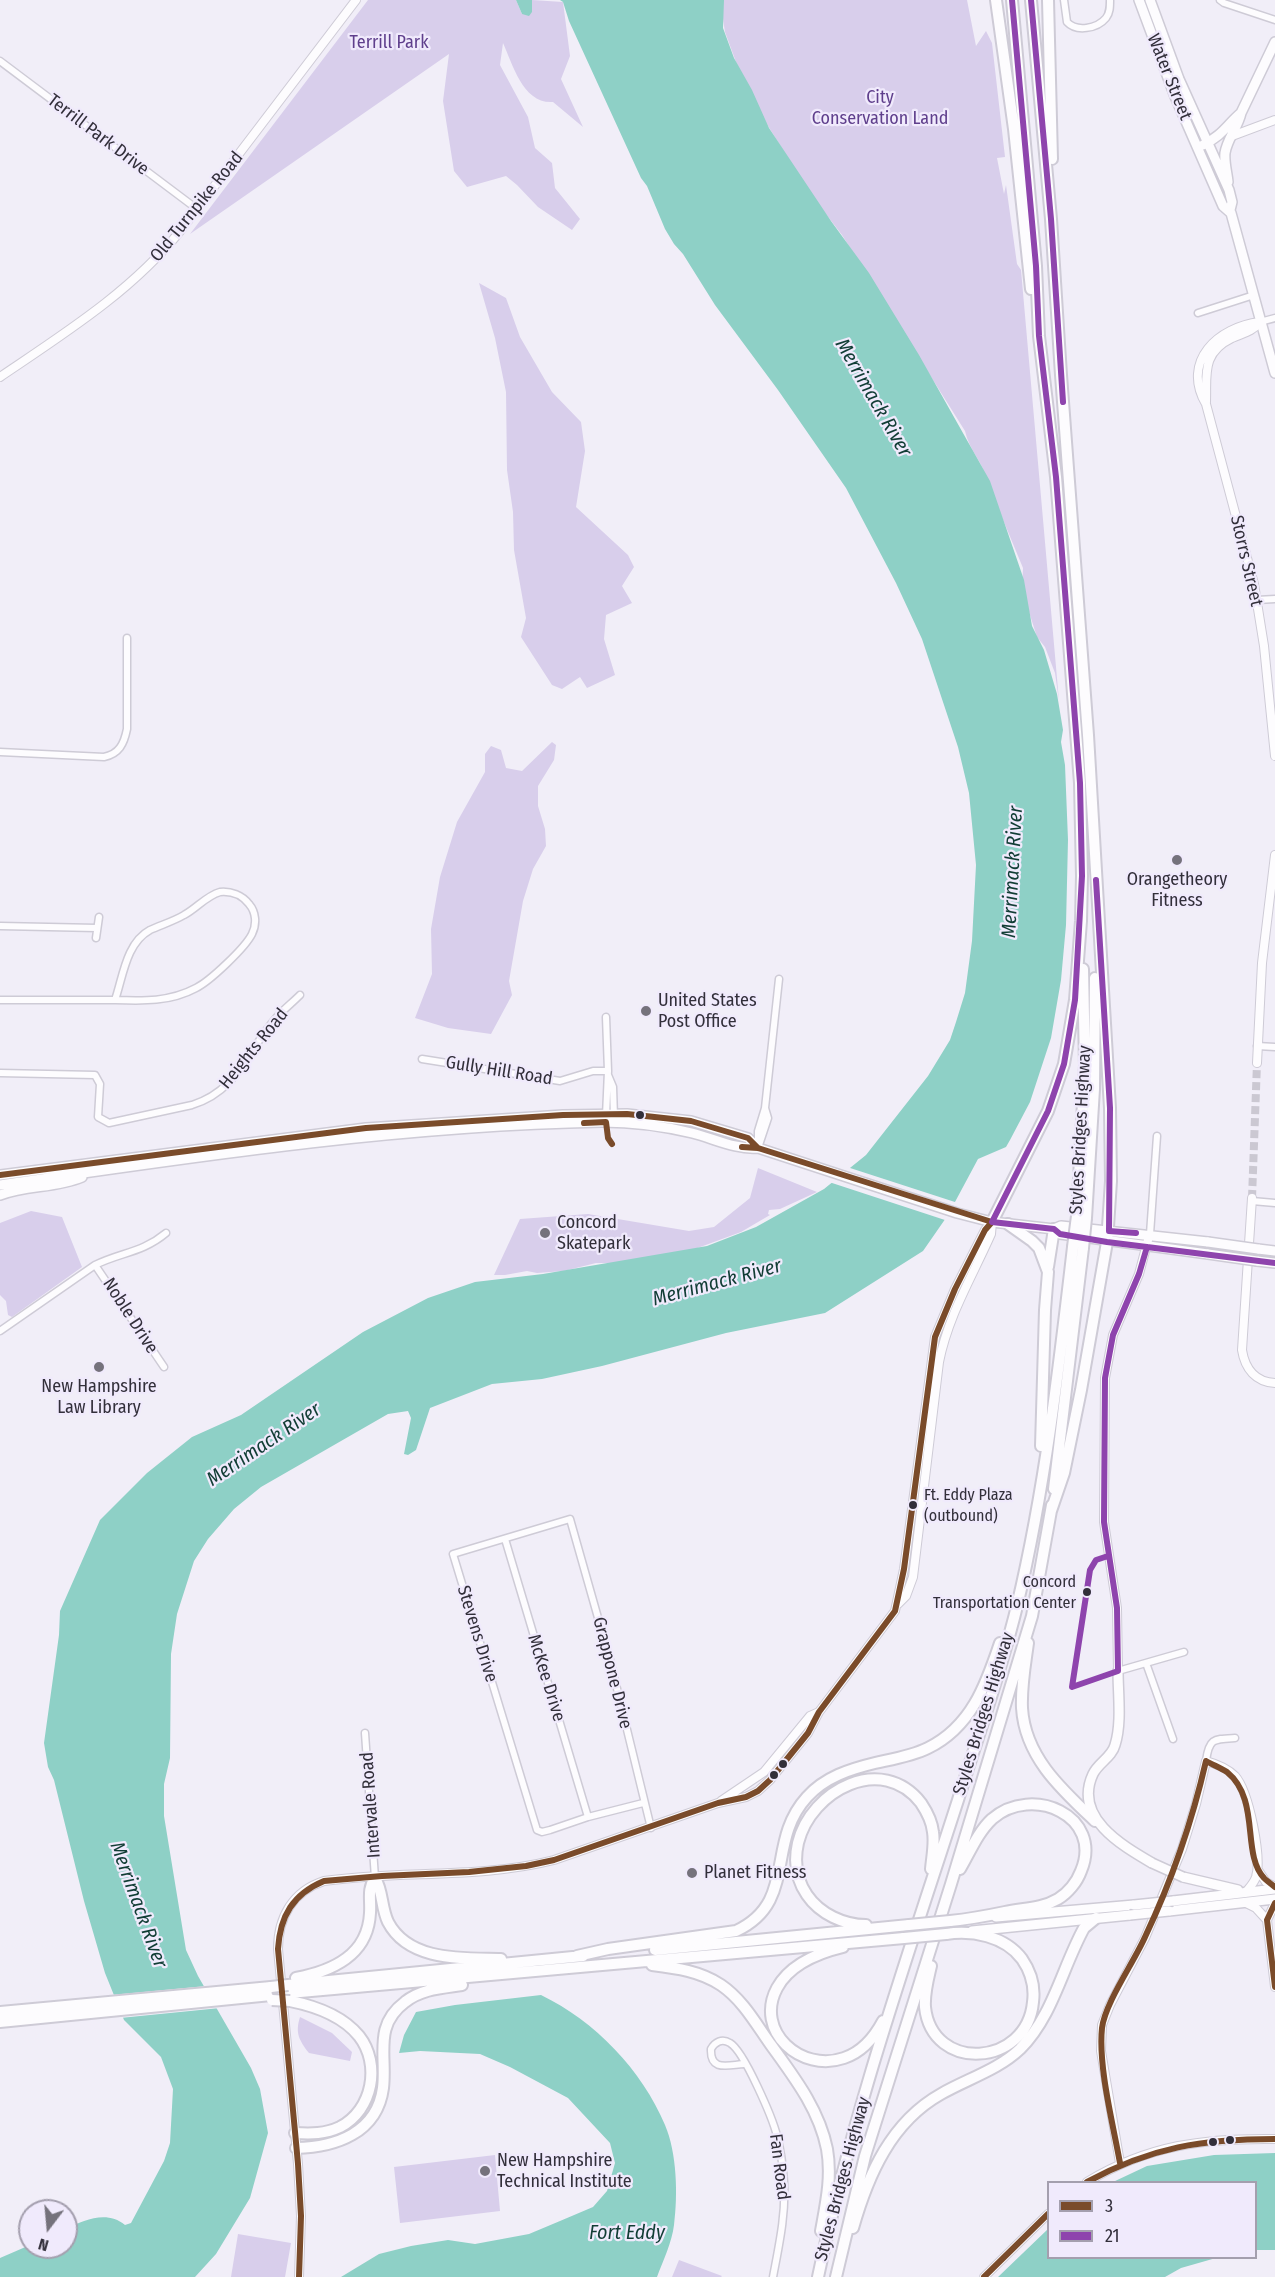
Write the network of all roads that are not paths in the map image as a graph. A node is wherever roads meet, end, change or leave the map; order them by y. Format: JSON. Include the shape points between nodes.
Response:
{"nodes":[{"id":1,"x":356,"y":0,"type":"edge"},
{"id":2,"x":996,"y":0,"type":"edge"},
{"id":3,"x":1012,"y":0,"type":"edge"},
{"id":4,"x":1031,"y":0,"type":"edge"},
{"id":5,"x":1048,"y":0,"type":"edge"},
{"id":6,"x":1064,"y":0,"type":"edge"},
{"id":7,"x":1110,"y":0,"type":"edge"},
{"id":8,"x":1139,"y":0,"type":"edge"},
{"id":9,"x":1150,"y":0,"type":"edge"},
{"id":10,"x":1220,"y":0,"type":"edge"},
{"id":11,"x":1275,"y":20,"type":"edge"},
{"id":12,"x":1275,"y":42,"type":"edge"},
{"id":13,"x":0,"y":61,"type":"edge"},
{"id":14,"x":1241,"y":112,"type":"junction"},
{"id":15,"x":1275,"y":120,"type":"edge"},
{"id":16,"x":1232,"y":136,"type":"junction"},
{"id":17,"x":1204,"y":148,"type":"junction"},
{"id":18,"x":1229,"y":190,"type":"junction"},
{"id":19,"x":197,"y":209,"type":"junction"},
{"id":20,"x":1230,"y":210,"type":"junction"},
{"id":21,"x":1051,"y":219,"type":"junction"},
{"id":22,"x":1254,"y":295,"type":"junction"},
{"id":23,"x":1198,"y":313,"type":"dead end"},
{"id":24,"x":1275,"y":318,"type":"edge"},
{"id":25,"x":1260,"y":322,"type":"junction"},
{"id":26,"x":1040,"y":336,"type":"junction"},
{"id":27,"x":1275,"y":373,"type":"edge"},
{"id":28,"x":0,"y":377,"type":"edge"},
{"id":29,"x":1275,"y":599,"type":"edge"},
{"id":30,"x":1257,"y":600,"type":"junction"},
{"id":31,"x":127,"y":638,"type":"dead end"},
{"id":32,"x":1274,"y":744,"type":"edge"},
{"id":33,"x":0,"y":752,"type":"edge"},
{"id":34,"x":1275,"y":756,"type":"edge"},
{"id":35,"x":1275,"y":861,"type":"edge"},
{"id":36,"x":1097,"y":894,"type":"junction"},
{"id":37,"x":99,"y":917,"type":"dead end"},
{"id":38,"x":1081,"y":921,"type":"junction"},
{"id":39,"x":0,"y":926,"type":"edge"},
{"id":40,"x":98,"y":928,"type":"junction"},
{"id":41,"x":1266,"y":930,"type":"junction"},
{"id":42,"x":1275,"y":931,"type":"edge"},
{"id":43,"x":96,"y":939,"type":"dead end"},
{"id":44,"x":778,"y":979,"type":"dead end"},
{"id":45,"x":300,"y":995,"type":"dead end"},
{"id":46,"x":0,"y":1000,"type":"edge"},
{"id":47,"x":115,"y":1000,"type":"junction"},
{"id":48,"x":606,"y":1017,"type":"dead end"},
{"id":49,"x":1257,"y":1046,"type":"junction"},
{"id":50,"x":1275,"y":1047,"type":"edge"},
{"id":51,"x":422,"y":1059,"type":"dead end"},
{"id":52,"x":1257,"y":1063,"type":"tunnel mouth"},
{"id":53,"x":0,"y":1073,"type":"edge"},
{"id":54,"x":608,"y":1073,"type":"junction"},
{"id":55,"x":610,"y":1118,"type":"junction"},
{"id":56,"x":1157,"y":1136,"type":"dead end"},
{"id":57,"x":758,"y":1148,"type":"junction"},
{"id":58,"x":73,"y":1167,"type":"junction"},
{"id":59,"x":0,"y":1170,"type":"edge"},
{"id":60,"x":95,"y":1172,"type":"junction"},
{"id":61,"x":0,"y":1175,"type":"edge"},
{"id":62,"x":0,"y":1185,"type":"edge"},
{"id":63,"x":0,"y":1195,"type":"edge"},
{"id":64,"x":1252,"y":1199,"type":"joint"},
{"id":65,"x":1275,"y":1203,"type":"edge"},
{"id":66,"x":1081,"y":1217,"type":"junction"},
{"id":67,"x":992,"y":1222,"type":"junction"},
{"id":68,"x":1008,"y":1224,"type":"junction"},
{"id":69,"x":1054,"y":1229,"type":"junction"},
{"id":70,"x":166,"y":1233,"type":"dead end"},
{"id":71,"x":1150,"y":1234,"type":"junction"},
{"id":72,"x":1108,"y":1236,"type":"junction"},
{"id":73,"x":1147,"y":1247,"type":"junction"},
{"id":74,"x":1078,"y":1248,"type":"junction"},
{"id":75,"x":1275,"y":1251,"type":"edge"},
{"id":76,"x":1275,"y":1263,"type":"edge"},
{"id":77,"x":95,"y":1265,"type":"junction"},
{"id":78,"x":1048,"y":1272,"type":"junction"},
{"id":79,"x":0,"y":1331,"type":"edge"},
{"id":80,"x":164,"y":1367,"type":"dead end"},
{"id":81,"x":1275,"y":1383,"type":"edge"},
{"id":82,"x":1051,"y":1511,"type":"junction"},
{"id":83,"x":570,"y":1519,"type":"joint"},
{"id":84,"x":1034,"y":1526,"type":"junction"},
{"id":85,"x":505,"y":1539,"type":"junction"},
{"id":86,"x":1017,"y":1607,"type":"junction"},
{"id":87,"x":1032,"y":1616,"type":"junction"},
{"id":88,"x":1184,"y":1652,"type":"dead end"},
{"id":89,"x":1146,"y":1663,"type":"junction"},
{"id":90,"x":1118,"y":1671,"type":"junction"},
{"id":91,"x":365,"y":1733,"type":"dead end"},
{"id":92,"x":1235,"y":1738,"type":"dead end"},
{"id":93,"x":1173,"y":1739,"type":"dead end"},
{"id":94,"x":1206,"y":1761,"type":"junction"},
{"id":95,"x":643,"y":1803,"type":"junction"},
{"id":96,"x":588,"y":1817,"type":"junction"},
{"id":97,"x":1095,"y":1821,"type":"junction"},
{"id":98,"x":651,"y":1828,"type":"junction"},
{"id":99,"x":1258,"y":1870,"type":"junction"},
{"id":100,"x":375,"y":1878,"type":"junction"},
{"id":101,"x":951,"y":1884,"type":"junction"},
{"id":102,"x":1275,"y":1888,"type":"edge"},
{"id":103,"x":1246,"y":1892,"type":"junction"},
{"id":104,"x":927,"y":1897,"type":"junction"},
{"id":105,"x":1275,"y":1901,"type":"edge"},
{"id":106,"x":1244,"y":1902,"type":"junction"},
{"id":107,"x":940,"y":1916,"type":"junction"},
{"id":108,"x":984,"y":1918,"type":"junction"},
{"id":109,"x":1096,"y":1918,"type":"junction"},
{"id":110,"x":1267,"y":1920,"type":"junction"},
{"id":111,"x":884,"y":1928,"type":"junction"},
{"id":112,"x":950,"y":1933,"type":"junction"},
{"id":113,"x":861,"y":1942,"type":"junction"},
{"id":114,"x":577,"y":1956,"type":"junction"},
{"id":115,"x":540,"y":1960,"type":"junction"},
{"id":116,"x":630,"y":1962,"type":"junction"},
{"id":117,"x":549,"y":1971,"type":"junction"},
{"id":118,"x":1275,"y":1987,"type":"edge"},
{"id":119,"x":289,"y":1990,"type":"junction"},
{"id":120,"x":896,"y":1994,"type":"junction"},
{"id":121,"x":95,"y":2008,"type":"junction"},
{"id":122,"x":0,"y":2012,"type":"edge"},
{"id":123,"x":0,"y":2022,"type":"edge"},
{"id":124,"x":744,"y":2064,"type":"junction"},
{"id":125,"x":295,"y":2133,"type":"junction"},
{"id":126,"x":1275,"y":2139,"type":"edge"},
{"id":127,"x":296,"y":2148,"type":"junction"},
{"id":128,"x":1120,"y":2163,"type":"junction"},
{"id":129,"x":1089,"y":2181,"type":"edge"},
{"id":130,"x":1047,"y":2215,"type":"edge"},
{"id":131,"x":299,"y":2277,"type":"edge"},
{"id":132,"x":773,"y":2277,"type":"edge"},
{"id":133,"x":811,"y":2277,"type":"edge"},
{"id":134,"x":818,"y":2277,"type":"edge"},
{"id":135,"x":838,"y":2277,"type":"edge"},
{"id":136,"x":984,"y":2277,"type":"edge"}],
"edges":[{"from":1,"to":19,"type":"street","name":"Old Turnpike Road"},
{"from":2,"to":26,"type":"highway","via":[[1035,326]]},
{"from":3,"to":26,"type":"highway"},
{"from":4,"to":21,"type":"highway"},
{"from":5,"to":21,"type":"highway"},
{"from":6,"to":7,"type":"street","via":[[1067,22],[1080,29],[1100,24],[1109,12]]},
{"from":8,"to":17,"type":"main road","name":"Water Street","via":[[1174,94]]},
{"from":9,"to":17,"type":"main road","name":"Water Street"},
{"from":10,"to":11,"type":"street"},
{"from":12,"to":14,"type":"main road"},
{"from":13,"to":19,"type":"street","name":"Terrill Park Drive"},
{"from":14,"to":16,"type":"main road"},
{"from":14,"to":17,"type":"main road","via":[[1226,131]]},
{"from":15,"to":16,"type":"street"},
{"from":16,"to":17,"type":"main road"},
{"from":16,"to":18,"type":"main road","via":[[1225,152]]},
{"from":17,"to":18,"type":"main road"},
{"from":17,"to":20,"type":"main road","via":[[1224,207]]},
{"from":18,"to":20,"type":"main road"},
{"from":19,"to":28,"type":"street","name":"Old Turnpike Road","via":[[132,283]]},
{"from":20,"to":22,"type":"main road"},
{"from":21,"to":36,"type":"highway"},
{"from":22,"to":23,"type":"street"},
{"from":22,"to":25,"type":"main road"},
{"from":24,"to":25,"type":"street"},
{"from":25,"to":27,"type":"main road"},
{"from":25,"to":30,"type":"street","name":"Storrs Street","via":[[1253,330],[1226,341],[1213,354],[1205,380],[1206,404]]},
{"from":26,"to":38,"type":"highway","via":[[1076,720]]},
{"from":29,"to":30,"type":"street"},
{"from":30,"to":32,"type":"street","name":"Storrs Street"},
{"from":31,"to":33,"type":"street","via":[[127,729],[116,752],[104,757]]},
{"from":32,"to":34,"type":"street","name":"Storrs Street"},
{"from":35,"to":41,"type":"street"},
{"from":36,"to":66,"type":"highway","name":"Styles Bridges Highway","via":[[1094,1089]]},
{"from":36,"to":72,"type":"highway","via":[[1110,1107]]},
{"from":37,"to":40,"type":"street"},
{"from":38,"to":66,"type":"highway","name":"Styles Bridges Highway","via":[[1085,1065]]},
{"from":38,"to":67,"type":"highway","via":[[1071,1032],[1057,1089]]},
{"from":39,"to":40,"type":"street"},
{"from":40,"to":43,"type":"street"},
{"from":41,"to":42,"type":"street"},
{"from":41,"to":49,"type":"street"},
{"from":44,"to":57,"type":"street","via":[[765,1108],[768,1118]]},
{"from":45,"to":53,"type":"street","name":"Heights Road","via":[[275,1019],[228,1085],[192,1105],[109,1123],[98,1117],[100,1084],[95,1075]]},
{"from":46,"to":47,"type":"street"},
{"from":47,"to":47,"type":"street","via":[[165,999],[205,983],[252,934],[255,919],[250,905],[235,894],[220,892],[149,931],[131,950]]},
{"from":48,"to":54,"type":"street"},
{"from":49,"to":50,"type":"street"},
{"from":49,"to":52,"type":"street"},
{"from":51,"to":54,"type":"street","name":"Gully Hill Road","via":[[560,1081],[593,1071]]},
{"from":54,"to":55,"type":"street","via":[[613,1087]]},
{"from":55,"to":57,"type":"main road","via":[[665,1117],[691,1121],[748,1138]]},
{"from":55,"to":58,"type":"main road","via":[[431,1122]]},
{"from":55,"to":60,"type":"main road","via":[[307,1142]]},
{"from":56,"to":71,"type":"street"},
{"from":57,"to":67,"type":"main road"},
{"from":58,"to":59,"type":"main road","via":[[52,1164]]},
{"from":58,"to":61,"type":"main road"},
{"from":60,"to":62,"type":"main road"},
{"from":60,"to":63,"type":"main road","via":[[71,1182]]},
{"from":64,"to":65,"type":"street"},
{"from":64,"to":81,"type":"street","via":[[1242,1350],[1252,1373],[1262,1381]]},
{"from":66,"to":74,"type":"highway","name":"Styles Bridges Highway","bridge":true},
{"from":67,"to":68,"type":"main road"},
{"from":67,"to":98,"type":"street","via":[[955,1289],[935,1337],[897,1605],[808,1733],[758,1791]]},
{"from":68,"to":69,"type":"main road"},
{"from":68,"to":78,"type":"highway","via":[[1039,1248]]},
{"from":69,"to":72,"type":"main road","via":[[1061,1226]]},
{"from":69,"to":78,"type":"highway"},
{"from":70,"to":77,"type":"street","via":[[149,1246]]},
{"from":71,"to":72,"type":"main road"},
{"from":71,"to":73,"type":"street"},
{"from":71,"to":75,"type":"main road","bridge":true},
{"from":72,"to":73,"type":"main road"},
{"from":72,"to":82,"type":"highway","via":[[1082,1390],[1064,1473]]},
{"from":73,"to":76,"type":"main road","bridge":true},
{"from":73,"to":90,"type":"street","via":[[1113,1335],[1105,1378],[1104,1522],[1117,1608]]},
{"from":74,"to":82,"type":"highway","name":"Styles Bridges Highway"},
{"from":74,"to":84,"type":"highway","name":"Styles Bridges Highway"},
{"from":77,"to":79,"type":"street"},
{"from":77,"to":80,"type":"street","name":"Noble Drive"},
{"from":78,"to":84,"type":"highway","via":[[1044,1402]]},
{"from":82,"to":87,"type":"highway","name":"Styles Bridges Highway"},
{"from":83,"to":85,"type":"street","name":"Stevens Drive"},
{"from":83,"to":95,"type":"street","name":"Grappone Drive","via":[[610,1660]]},
{"from":84,"to":86,"type":"highway","name":"Styles Bridges Highway"},
{"from":85,"to":96,"type":"street","name":"McKee Drive"},
{"from":85,"to":96,"type":"street","name":"Stevens Drive","via":[[453,1554],[537,1830],[550,1830]]},
{"from":86,"to":104,"type":"highway","name":"Styles Bridges Highway"},
{"from":86,"to":114,"type":"highway","via":[[977,1701],[951,1733],[917,1753],[837,1775],[807,1797],[787,1830],[773,1897],[754,1922],[736,1931]]},
{"from":87,"to":97,"type":"highway","via":[[1022,1689],[1029,1740],[1053,1779]]},
{"from":87,"to":101,"type":"highway","name":"Styles Bridges Highway"},
{"from":88,"to":89,"type":"street"},
{"from":89,"to":90,"type":"street"},
{"from":89,"to":93,"type":"street"},
{"from":90,"to":97,"type":"main road","via":[[1115,1745],[1095,1770],[1088,1795]]},
{"from":91,"to":100,"type":"street","name":"Intervale Road"},
{"from":92,"to":94,"type":"street","via":[[1212,1741]]},
{"from":94,"to":99,"type":"street","via":[[1229,1771],[1243,1789]]},
{"from":94,"to":128,"type":"street","via":[[1182,1849],[1145,1938],[1102,2025],[1101,2051]]},
{"from":95,"to":96,"type":"street"},
{"from":95,"to":98,"type":"street","name":"Grappone Drive"},
{"from":97,"to":103,"type":"main road","bridge":true,"via":[[1152,1863],[1183,1877]]},
{"from":98,"to":100,"type":"street","via":[[535,1865]]},
{"from":99,"to":102,"type":"street"},
{"from":99,"to":103,"type":"street","via":[[1256,1880]]},
{"from":100,"to":115,"type":"highway","via":[[388,1922],[402,1940],[416,1947],[455,1957]]},
{"from":100,"to":119,"type":"highway","via":[[369,1887],[370,1914],[361,1944],[339,1965]]},
{"from":100,"to":125,"type":"street","via":[[338,1879],[307,1888],[291,1903],[281,1922],[278,1949]]},
{"from":101,"to":107,"type":"highway"},
{"from":101,"to":108,"type":"highway","via":[[982,1830],[1004,1811],[1026,1804],[1044,1805],[1076,1824],[1084,1841],[1084,1860],[1078,1878],[1064,1895],[1044,1906]]},
{"from":102,"to":103,"type":"main road"},
{"from":103,"to":108,"type":"main road","bridge":true},
{"from":104,"to":111,"type":"highway","via":[[933,1832],[916,1797],[901,1786],[876,1779],[851,1784],[828,1796],[811,1815],[799,1839],[796,1864],[803,1889],[827,1914],[852,1924]]},
{"from":104,"to":120,"type":"highway","name":"Styles Bridges Highway"},
{"from":105,"to":106,"type":"main road"},
{"from":105,"to":110,"type":"street"},
{"from":106,"to":109,"type":"main road","bridge":true},
{"from":106,"to":110,"type":"street","via":[[1257,1908]]},
{"from":107,"to":112,"type":"highway","via":[[926,1994],[929,2023],[938,2037],[958,2051],[974,2055],[994,2052],[1012,2043],[1027,2024],[1033,2005],[1031,1977],[1018,1954],[1002,1942],[981,1935]]},
{"from":107,"to":135,"type":"highway","via":[[865,2156]]},
{"from":108,"to":111,"type":"highway","bridge":true},
{"from":109,"to":112,"type":"main road"},
{"from":109,"to":135,"type":"highway","via":[[1084,1928],[1048,2008],[1028,2040],[1003,2062],[932,2100],[888,2144],[865,2190]]},
{"from":110,"to":118,"type":"street"},
{"from":111,"to":114,"type":"highway"},
{"from":112,"to":113,"type":"highway","bridge":true},
{"from":113,"to":116,"type":"highway"},
{"from":113,"to":120,"type":"highway","via":[[809,1959],[783,1979],[772,2008],[780,2038],[793,2052],[811,2061],[849,2056],[874,2035]]},
{"from":114,"to":115,"type":"highway"},
{"from":115,"to":119,"type":"highway"},
{"from":116,"to":117,"type":"highway"},
{"from":116,"to":133,"type":"highway","via":[[691,1971],[727,1989],[753,2018],[808,2099],[819,2122],[830,2167]]},
{"from":117,"to":119,"type":"highway"},
{"from":117,"to":127,"type":"highway","via":[[427,1991],[404,2002],[385,2028],[381,2054],[383,2086],[370,2119],[342,2141]]},
{"from":119,"to":121,"type":"highway"},
{"from":119,"to":125,"type":"highway","via":[[350,2027],[366,2047],[372,2072],[367,2097],[353,2118],[324,2133]]},
{"from":120,"to":134,"type":"highway","name":"Styles Bridges Highway","via":[[845,2162]]},
{"from":121,"to":122,"type":"highway"},
{"from":121,"to":123,"type":"highway"},
{"from":124,"to":124,"type":"street","name":"Fan Road","via":[[714,2063],[711,2049],[718,2042],[730,2043]]},
{"from":124,"to":132,"type":"street","name":"Fan Road","via":[[772,2119],[783,2165],[784,2217]]},
{"from":125,"to":127,"type":"street"},
{"from":126,"to":128,"type":"street","via":[[1190,2143]]},
{"from":127,"to":131,"type":"street","via":[[301,2216]]},
{"from":128,"to":129,"type":"street"},
{"from":130,"to":136,"type":"street"}]}
